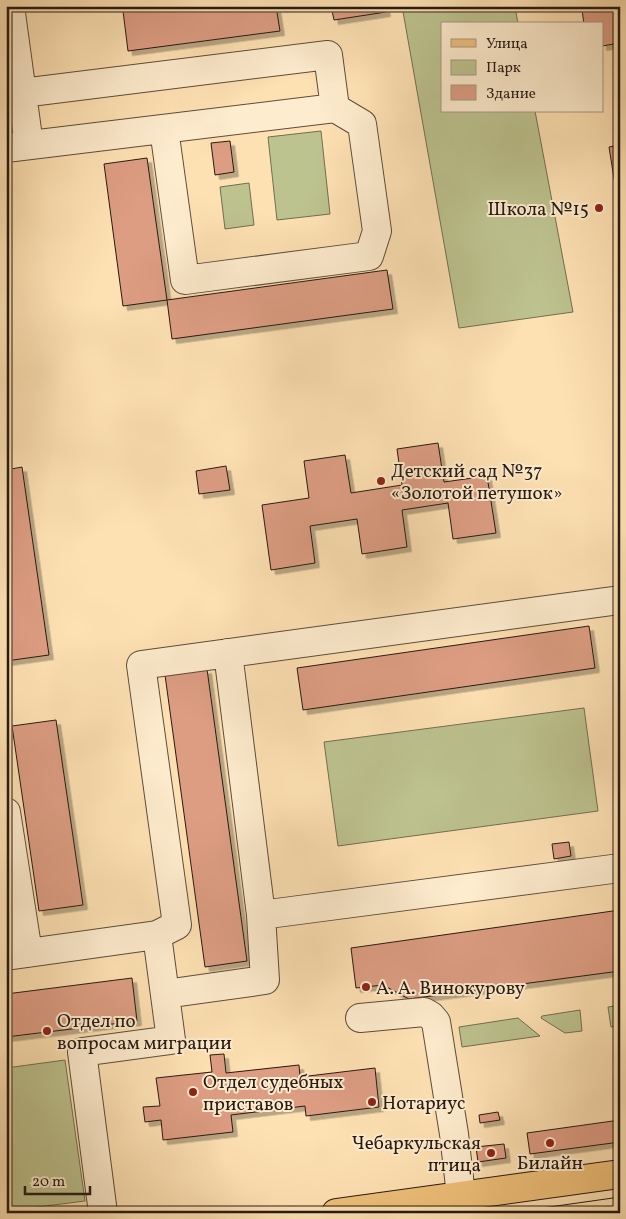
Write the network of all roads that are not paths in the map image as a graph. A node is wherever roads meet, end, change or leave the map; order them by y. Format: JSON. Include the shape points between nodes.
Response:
{"nodes":[{"id":1,"x":10,"y":6,"type":"edge"},
{"id":2,"x":22,"y":93,"type":"junction"},
{"id":3,"x":335,"y":108,"type":"junction"},
{"id":4,"x":164,"y":129,"type":"junction"},
{"id":5,"x":18,"y":146,"type":"edge"},
{"id":6,"x":620,"y":600,"type":"edge"},
{"id":7,"x":228,"y":653,"type":"junction"},
{"id":8,"x":6,"y":812,"type":"edge"},
{"id":9,"x":620,"y":868,"type":"edge"},
{"id":10,"x":261,"y":915,"type":"junction"},
{"id":11,"x":157,"y":935,"type":"junction"},
{"id":12,"x":17,"y":954,"type":"edge"},
{"id":13,"x":165,"y":994,"type":"junction"},
{"id":14,"x":360,"y":1018,"type":"dead end"},
{"id":15,"x":620,"y":1174,"type":"edge"},
{"id":16,"x":462,"y":1204,"type":"edge"},
{"id":17,"x":103,"y":1213,"type":"edge"},
{"id":18,"x":336,"y":1213,"type":"edge"}],
"edges":[{"from":1,"to":2,"type":"lane"},
{"from":2,"to":3,"type":"lane","via":[[328,55]]},
{"from":2,"to":5,"type":"lane"},
{"from":3,"to":4,"type":"lane"},
{"from":3,"to":4,"type":"lane","via":[[362,124],[377,231],[368,256],[185,280]]},
{"from":4,"to":5,"type":"lane"},
{"from":6,"to":7,"type":"lane"},
{"from":7,"to":10,"type":"lane"},
{"from":7,"to":11,"type":"lane","via":[[141,665],[177,925]]},
{"from":8,"to":12,"type":"lane"},
{"from":9,"to":10,"type":"lane"},
{"from":10,"to":13,"type":"lane","via":[[265,980]]},
{"from":11,"to":12,"type":"lane"},
{"from":11,"to":13,"type":"lane"},
{"from":13,"to":17,"type":"lane","via":[[171,1040],[82,1052]]},
{"from":14,"to":16,"type":"lane","via":[[424,1012],[436,1022],[452,1116]]},
{"from":15,"to":16,"type":"main road"},
{"from":16,"to":18,"type":"main road"}]}
